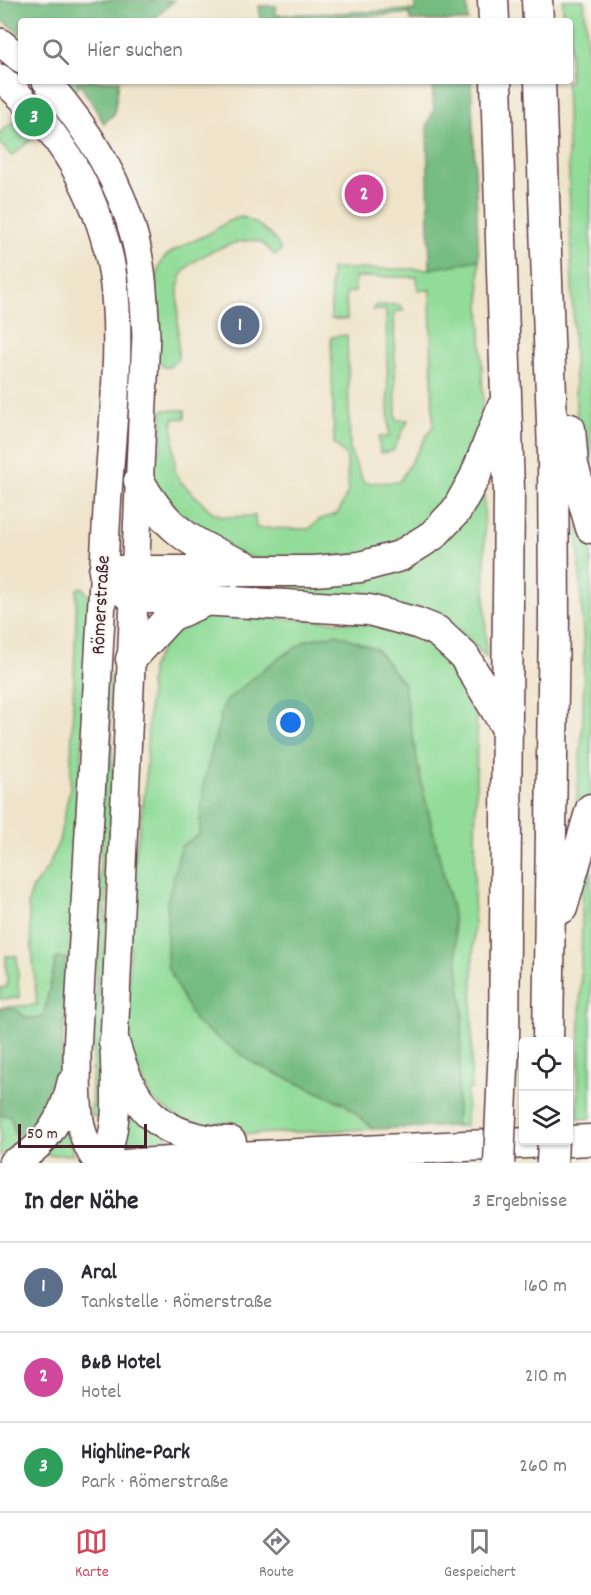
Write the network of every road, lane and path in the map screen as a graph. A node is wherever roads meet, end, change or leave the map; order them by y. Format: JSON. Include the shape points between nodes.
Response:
{"nodes":[{"id":1,"x":493,"y":0,"type":"edge"},
{"id":2,"x":537,"y":0,"type":"edge"},
{"id":3,"x":494,"y":18,"type":"edge"},
{"id":4,"x":538,"y":18,"type":"edge"},
{"id":5,"x":0,"y":42,"type":"edge"},
{"id":6,"x":18,"y":57,"type":"edge"},
{"id":7,"x":0,"y":78,"type":"edge"},
{"id":8,"x":49,"y":84,"type":"edge"},
{"id":9,"x":496,"y":84,"type":"edge"},
{"id":10,"x":540,"y":84,"type":"edge"},
{"id":11,"x":546,"y":249,"type":"junction"},
{"id":12,"x":561,"y":369,"type":"junction"},
{"id":13,"x":507,"y":396,"type":"junction"},
{"id":14,"x":139,"y":481,"type":"junction"},
{"id":15,"x":591,"y":528,"type":"edge"},
{"id":16,"x":104,"y":571,"type":"junction"},
{"id":17,"x":259,"y":572,"type":"junction"},
{"id":18,"x":135,"y":583,"type":"junction"},
{"id":19,"x":203,"y":602,"type":"junction"},
{"id":20,"x":131,"y":659,"type":"junction"},
{"id":21,"x":508,"y":730,"type":"junction"},
{"id":22,"x":591,"y":809,"type":"edge"},
{"id":23,"x":558,"y":926,"type":"junction"},
{"id":24,"x":548,"y":1037,"type":"edge"},
{"id":25,"x":556,"y":1037,"type":"edge"},
{"id":26,"x":114,"y":1042,"type":"junction"},
{"id":27,"x":77,"y":1052,"type":"junction"},
{"id":28,"x":591,"y":1140,"type":"edge"},
{"id":29,"x":544,"y":1145,"type":"edge"},
{"id":30,"x":553,"y":1145,"type":"edge"},
{"id":31,"x":331,"y":1152,"type":"junction"},
{"id":32,"x":196,"y":1159,"type":"joint"},
{"id":33,"x":591,"y":1161,"type":"edge"},
{"id":34,"x":12,"y":1163,"type":"edge"},
{"id":35,"x":100,"y":1163,"type":"edge"},
{"id":36,"x":129,"y":1163,"type":"edge"},
{"id":37,"x":499,"y":1163,"type":"edge"},
{"id":38,"x":542,"y":1163,"type":"edge"},
{"id":39,"x":552,"y":1163,"type":"edge"}],
"edges":[{"from":1,"to":3,"type":"highway"},
{"from":2,"to":4,"type":"highway"},
{"from":5,"to":6,"type":"main road"},
{"from":7,"to":16,"type":"main road","name":"Römerstraße","via":[[47,124],[81,181],[108,249],[116,308]]},
{"from":8,"to":14,"type":"main road","name":"Römerstraße","via":[[89,136],[120,195],[135,239],[146,335]]},
{"from":9,"to":13,"type":"highway"},
{"from":10,"to":11,"type":"highway"},
{"from":11,"to":12,"type":"highway"},
{"from":11,"to":24,"type":"highway","via":[[554,617]]},
{"from":12,"to":15,"type":"highway","via":[[573,465]]},
{"from":12,"to":23,"type":"highway"},
{"from":13,"to":17,"type":"highway","via":[[465,496],[446,523],[420,546],[392,559],[360,567]]},
{"from":13,"to":21,"type":"highway"},
{"from":14,"to":17,"type":"highway","via":[[157,509],[187,540]]},
{"from":14,"to":18,"type":"main road","name":"Römerstraße"},
{"from":16,"to":18,"type":"highway","via":[[124,594]]},
{"from":16,"to":27,"type":"main road","name":"Römerstraße"},
{"from":17,"to":18,"type":"highway"},
{"from":18,"to":19,"type":"highway"},
{"from":18,"to":20,"type":"main road","name":"Römerstraße"},
{"from":19,"to":20,"type":"highway","via":[[171,616]]},
{"from":19,"to":21,"type":"highway","via":[[369,610],[437,631],[464,656]]},
{"from":20,"to":26,"type":"main road","name":"Römerstraße"},
{"from":21,"to":37,"type":"highway","bridge":true},
{"from":22,"to":23,"type":"highway"},
{"from":23,"to":25,"type":"highway"},
{"from":26,"to":31,"type":"highway","via":[[129,1089],[154,1119],[173,1132],[198,1140]]},
{"from":26,"to":35,"type":"main road","name":"Römerstraße","via":[[113,1128]]},
{"from":27,"to":34,"type":"main road","via":[[64,1110],[35,1148]]},
{"from":27,"to":35,"type":"main road","name":"Römerstraße","via":[[81,1120],[88,1149]]},
{"from":28,"to":31,"type":"highway"},
{"from":29,"to":38,"type":"highway"},
{"from":30,"to":39,"type":"highway","bridge":true},
{"from":31,"to":32,"type":"highway"},
{"from":32,"to":36,"type":"main road"},
{"from":33,"to":38,"type":"highway"}]}
